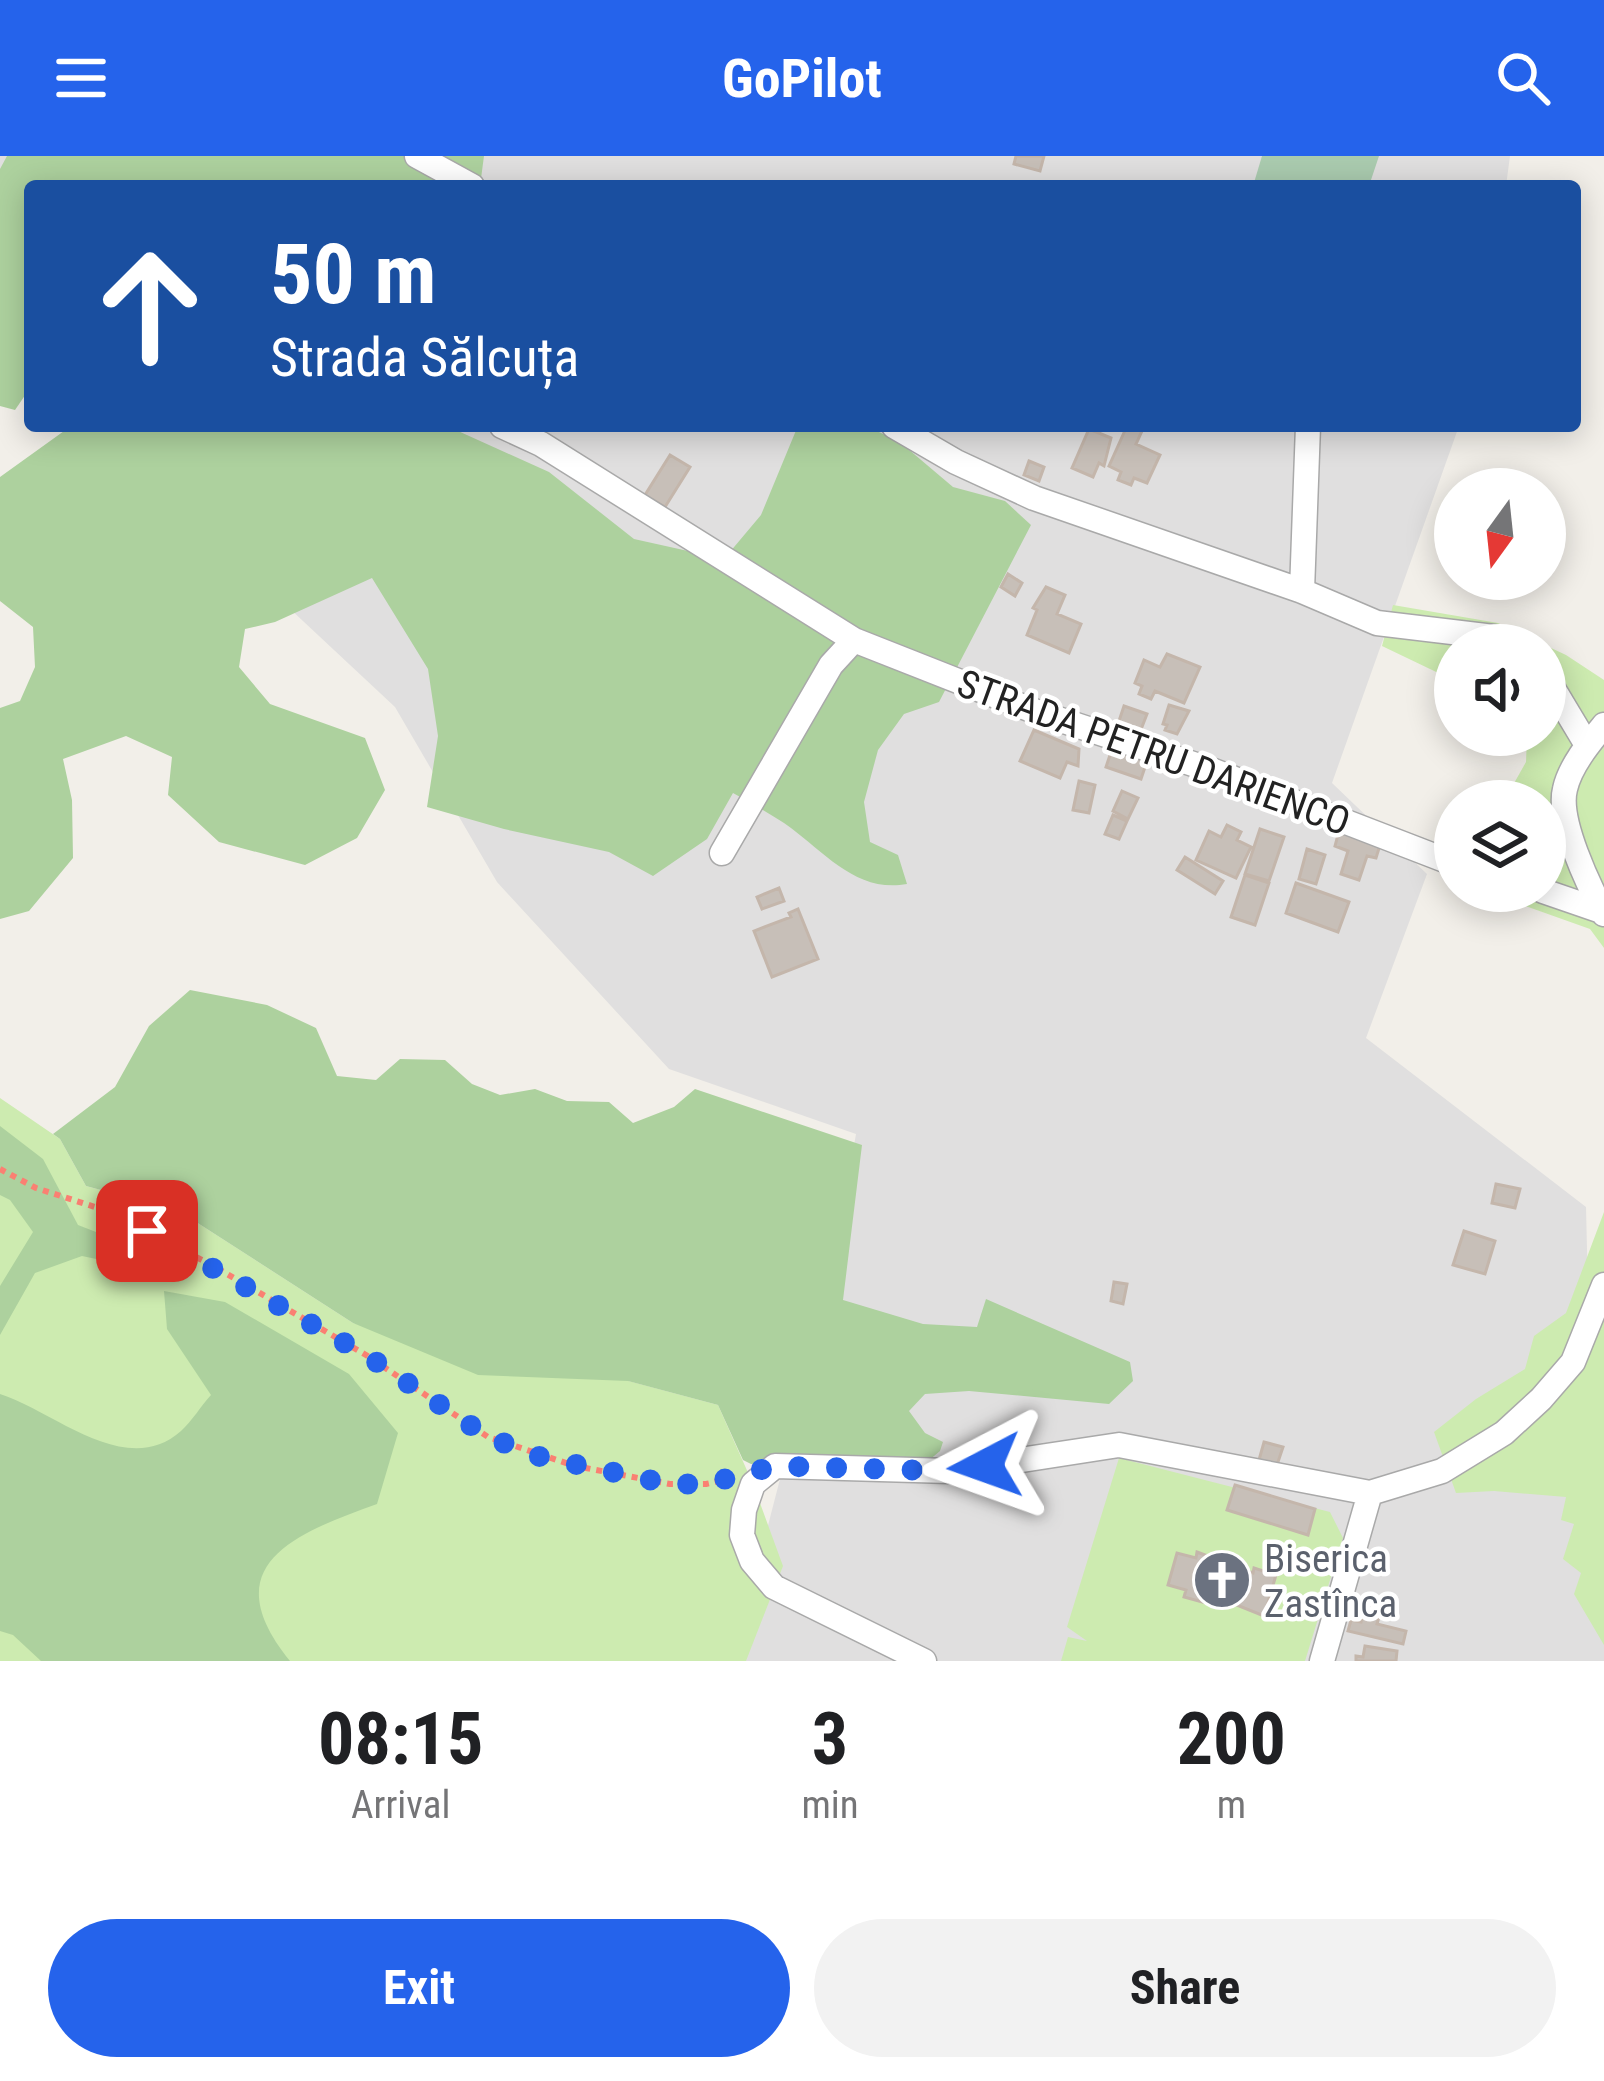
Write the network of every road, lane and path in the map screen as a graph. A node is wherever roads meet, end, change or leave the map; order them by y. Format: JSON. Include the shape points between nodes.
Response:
{"nodes":[{"id":1,"x":417,"y":156,"type":"edge"},
{"id":2,"x":461,"y":180,"type":"edge"},
{"id":3,"x":515,"y":432,"type":"edge"},
{"id":4,"x":904,"y":432,"type":"edge"},
{"id":5,"x":1308,"y":432,"type":"edge"},
{"id":6,"x":1302,"y":591,"type":"junction"},
{"id":7,"x":1434,"y":630,"type":"edge"},
{"id":8,"x":854,"y":640,"type":"junction"},
{"id":9,"x":1566,"y":710,"type":"edge"},
{"id":10,"x":1604,"y":725,"type":"edge"},
{"id":11,"x":1587,"y":746,"type":"junction"},
{"id":12,"x":722,"y":853,"type":"dead end"},
{"id":13,"x":1434,"y":856,"type":"edge"},
{"id":14,"x":1566,"y":899,"type":"edge"},
{"id":15,"x":1604,"y":912,"type":"edge"},
{"id":16,"x":0,"y":1169,"type":"edge"},
{"id":17,"x":1604,"y":1285,"type":"edge"},
{"id":18,"x":775,"y":1466,"type":"junction"},
{"id":19,"x":1370,"y":1493,"type":"junction"},
{"id":20,"x":924,"y":1661,"type":"edge"},
{"id":21,"x":1322,"y":1661,"type":"edge"}],
"edges":[{"from":1,"to":2,"type":"street"},
{"from":3,"to":8,"type":"street","name":"STRADA PETRU DARIENCO"},
{"from":4,"to":6,"type":"street","via":[[1034,498]]},
{"from":5,"to":6,"type":"street"},
{"from":6,"to":7,"type":"street","via":[[1377,623]]},
{"from":8,"to":12,"type":"street","via":[[831,665]]},
{"from":8,"to":13,"type":"street","name":"STRADA PETRU DARIENCO"},
{"from":9,"to":11,"type":"street"},
{"from":10,"to":11,"type":"street"},
{"from":11,"to":15,"type":"street","via":[[1564,791],[1574,852]]},
{"from":14,"to":15,"type":"street"},
{"from":16,"to":18,"type":"path","via":[[210,1264],[524,1452],[670,1484],[706,1484]]},
{"from":17,"to":19,"type":"street","via":[[1573,1362],[1504,1433],[1442,1471]]},
{"from":18,"to":19,"type":"street","via":[[949,1471],[1119,1445]]},
{"from":18,"to":20,"type":"street","via":[[753,1484],[743,1510],[752,1562],[774,1587]]},
{"from":19,"to":21,"type":"street"}]}
